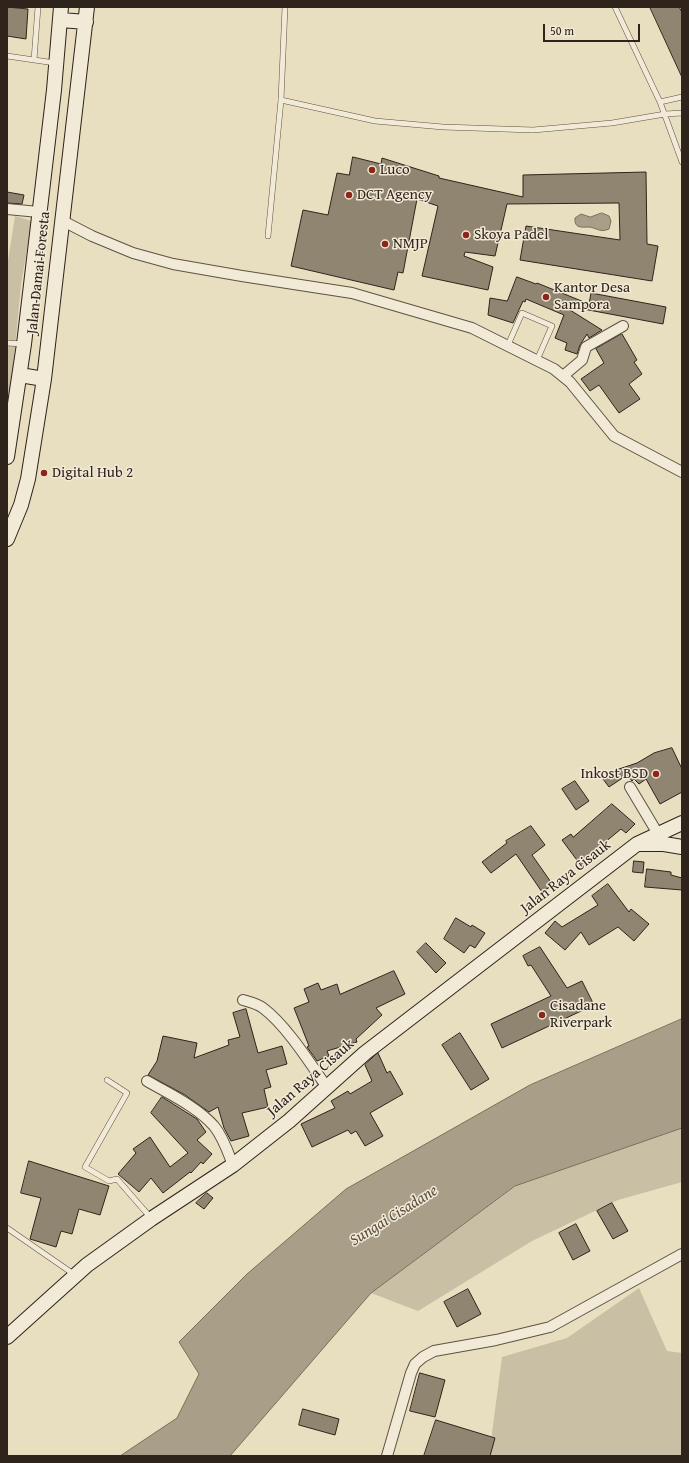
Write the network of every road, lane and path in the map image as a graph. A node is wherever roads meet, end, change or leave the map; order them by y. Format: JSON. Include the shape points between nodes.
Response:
{"nodes":[{"id":1,"x":38,"y":7,"type":"edge"},
{"id":2,"x":87,"y":7,"type":"edge"},
{"id":3,"x":284,"y":7,"type":"edge"},
{"id":4,"x":615,"y":7,"type":"edge"},
{"id":5,"x":61,"y":14,"type":"edge"},
{"id":6,"x":86,"y":22,"type":"junction"},
{"id":7,"x":7,"y":56,"type":"edge"},
{"id":8,"x":34,"y":60,"type":"junction"},
{"id":9,"x":57,"y":64,"type":"junction"},
{"id":10,"x":682,"y":97,"type":"edge"},
{"id":11,"x":281,"y":100,"type":"junction"},
{"id":12,"x":660,"y":102,"type":"junction"},
{"id":13,"x":682,"y":113,"type":"edge"},
{"id":14,"x":665,"y":114,"type":"junction"},
{"id":15,"x":682,"y":162,"type":"edge"},
{"id":16,"x":7,"y":209,"type":"edge"},
{"id":17,"x":40,"y":212,"type":"junction"},
{"id":18,"x":61,"y":220,"type":"junction"},
{"id":19,"x":268,"y":236,"type":"dead end"},
{"id":20,"x":623,"y":326,"type":"dead end"},
{"id":21,"x":7,"y":343,"type":"edge"},
{"id":22,"x":24,"y":344,"type":"junction"},
{"id":23,"x":508,"y":345,"type":"junction"},
{"id":24,"x":537,"y":360,"type":"junction"},
{"id":25,"x":20,"y":375,"type":"junction"},
{"id":26,"x":563,"y":376,"type":"junction"},
{"id":27,"x":44,"y":379,"type":"junction"},
{"id":28,"x":7,"y":457,"type":"edge"},
{"id":29,"x":682,"y":472,"type":"edge"},
{"id":30,"x":7,"y":539,"type":"edge"},
{"id":31,"x":630,"y":788,"type":"dead end"},
{"id":32,"x":682,"y":823,"type":"edge"},
{"id":33,"x":661,"y":839,"type":"junction"},
{"id":34,"x":682,"y":847,"type":"edge"},
{"id":35,"x":243,"y":1000,"type":"dead end"},
{"id":36,"x":107,"y":1080,"type":"dead end"},
{"id":37,"x":147,"y":1081,"type":"dead end"},
{"id":38,"x":326,"y":1086,"type":"junction"},
{"id":39,"x":233,"y":1165,"type":"junction"},
{"id":40,"x":152,"y":1219,"type":"junction"},
{"id":41,"x":7,"y":1228,"type":"edge"},
{"id":42,"x":682,"y":1254,"type":"edge"},
{"id":43,"x":75,"y":1275,"type":"junction"},
{"id":44,"x":7,"y":1337,"type":"edge"},
{"id":45,"x":387,"y":1456,"type":"edge"}],
"edges":[{"from":1,"to":8,"type":"lane"},
{"from":2,"to":6,"type":"main road","name":"Jalan Damai Foresta"},
{"from":3,"to":11,"type":"lane"},
{"from":4,"to":12,"type":"lane"},
{"from":5,"to":6,"type":"main road"},
{"from":5,"to":9,"type":"main road","name":"Jalan Damai Foresta"},
{"from":6,"to":18,"type":"main road","name":"Jalan Damai Foresta"},
{"from":7,"to":8,"type":"lane"},
{"from":8,"to":9,"type":"lane"},
{"from":9,"to":17,"type":"main road","name":"Jalan Damai Foresta"},
{"from":10,"to":12,"type":"lane"},
{"from":11,"to":14,"type":"lane","via":[[375,121],[443,127],[533,130],[612,123]]},
{"from":11,"to":19,"type":"lane"},
{"from":12,"to":14,"type":"lane"},
{"from":13,"to":14,"type":"lane"},
{"from":14,"to":15,"type":"lane"},
{"from":16,"to":17,"type":"street"},
{"from":17,"to":22,"type":"main road","name":"Jalan Damai Foresta"},
{"from":18,"to":23,"type":"street","via":[[133,254],[173,264],[352,293],[472,328]]},
{"from":18,"to":27,"type":"main road","name":"Jalan Damai Foresta"},
{"from":20,"to":26,"type":"street","via":[[586,347],[582,360]]},
{"from":21,"to":22,"type":"lane"},
{"from":22,"to":25,"type":"main road","name":"Jalan Damai Foresta"},
{"from":23,"to":24,"type":"street"},
{"from":23,"to":24,"type":"lane","via":[[522,313],[552,326]]},
{"from":24,"to":26,"type":"street"},
{"from":25,"to":27,"type":"main road"},
{"from":25,"to":28,"type":"main road","name":"Jalan Damai Foresta"},
{"from":26,"to":29,"type":"street","via":[[614,436]]},
{"from":27,"to":30,"type":"main road","name":"Jalan Damai Foresta","via":[[28,479]]},
{"from":31,"to":33,"type":"street"},
{"from":32,"to":33,"type":"main road","name":"Jalan Raya Cisauk"},
{"from":33,"to":34,"type":"main road","name":"Jalan Raya Cisauk"},
{"from":33,"to":38,"type":"main road","name":"Jalan Raya Cisauk","via":[[637,844]]},
{"from":35,"to":38,"type":"street","via":[[268,1012],[296,1044]]},
{"from":36,"to":40,"type":"lane","via":[[127,1093],[85,1167],[109,1181],[117,1179]]},
{"from":37,"to":39,"type":"street","via":[[204,1117],[223,1141]]},
{"from":38,"to":39,"type":"main road","name":"Jalan Raya Cisauk","via":[[289,1121]]},
{"from":39,"to":40,"type":"main road","name":"Jalan Raya Cisauk"},
{"from":40,"to":43,"type":"main road","name":"Jalan Raya Cisauk"},
{"from":41,"to":43,"type":"lane"},
{"from":42,"to":45,"type":"street","via":[[550,1327],[434,1351],[423,1357],[415,1364],[411,1373]]},
{"from":43,"to":44,"type":"main road","name":"Jalan Raya Cisauk"}]}
